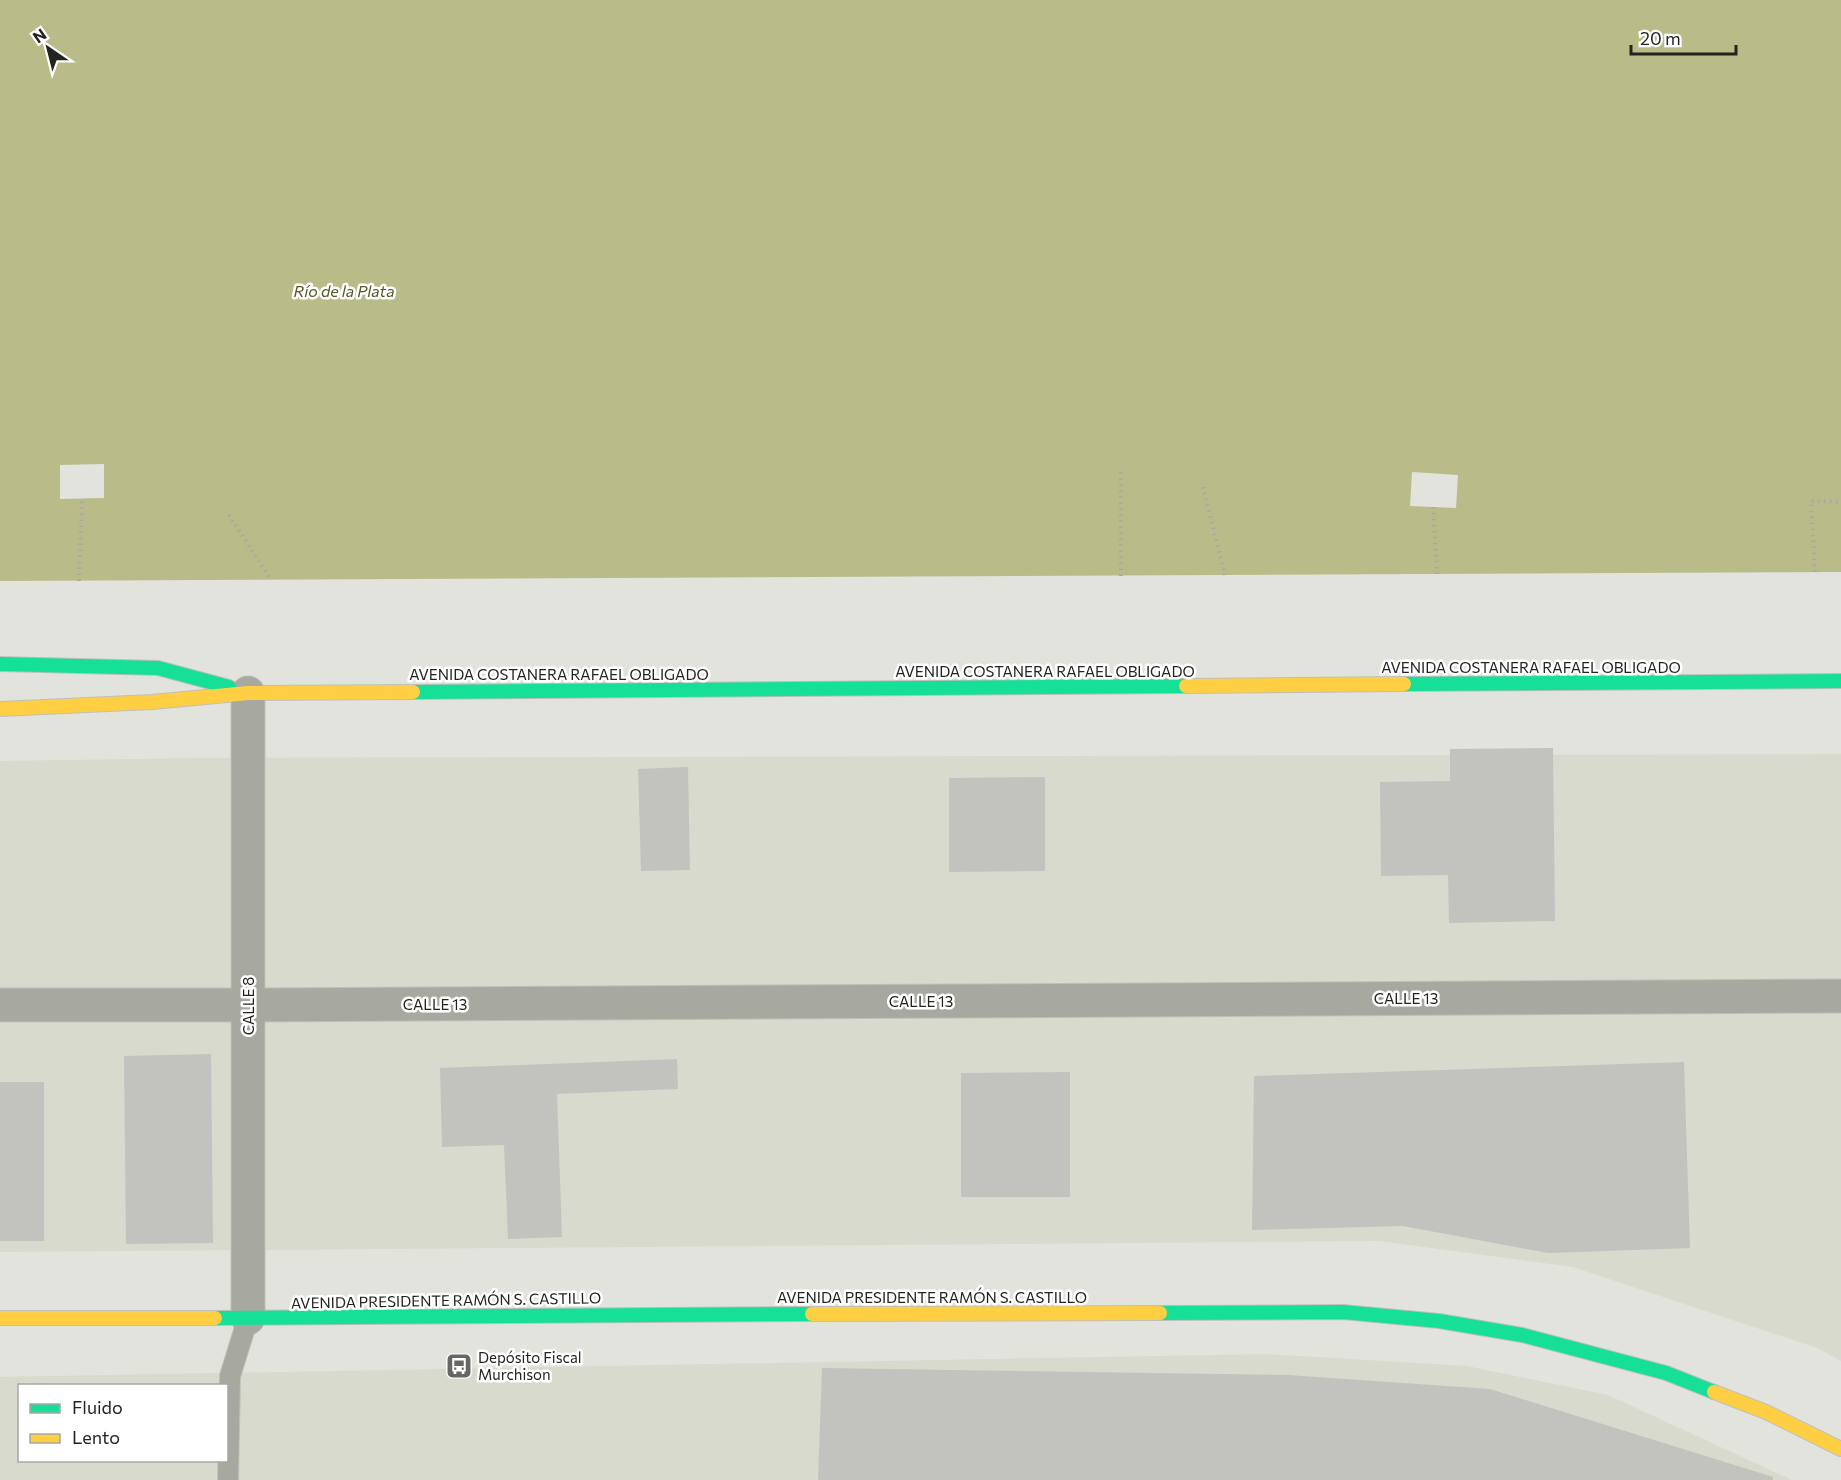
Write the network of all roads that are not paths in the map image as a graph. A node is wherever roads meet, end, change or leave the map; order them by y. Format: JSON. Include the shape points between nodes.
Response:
{"nodes":[{"id":1,"x":0,"y":664,"type":"edge"},
{"id":2,"x":1841,"y":681,"type":"edge"},
{"id":3,"x":249,"y":693,"type":"junction"},
{"id":4,"x":0,"y":709,"type":"edge"},
{"id":5,"x":1841,"y":996,"type":"edge"},
{"id":6,"x":0,"y":1005,"type":"edge"},
{"id":7,"x":248,"y":1005,"type":"junction"},
{"id":8,"x":0,"y":1318,"type":"edge"},
{"id":9,"x":248,"y":1318,"type":"junction"},
{"id":10,"x":1841,"y":1449,"type":"edge"},
{"id":11,"x":228,"y":1480,"type":"edge"}],
"edges":[{"from":1,"to":3,"type":"main road","name":"AVENIDA COSTANERA RAFAEL OBLIGADO","via":[[158,668]]},
{"from":2,"to":3,"type":"main road","name":"AVENIDA COSTANERA RAFAEL OBLIGADO"},
{"from":3,"to":4,"type":"main road","name":"AVENIDA COSTANERA RAFAEL OBLIGADO"},
{"from":3,"to":7,"type":"street","name":"CALLE 8"},
{"from":5,"to":7,"type":"street","name":"CALLE 13"},
{"from":6,"to":7,"type":"street","name":"CALLE 13"},
{"from":7,"to":9,"type":"street","name":"CALLE 8"},
{"from":8,"to":9,"type":"main road","name":"AVENIDA PRESIDENTE RAMÓN S. CASTILLO"},
{"from":9,"to":10,"type":"main road","name":"AVENIDA PRESIDENTE RAMÓN S. CASTILLO","via":[[1343,1312],[1439,1321],[1522,1335],[1666,1372],[1766,1412]]},
{"from":9,"to":11,"type":"lane","via":[[230,1376]]}]}
